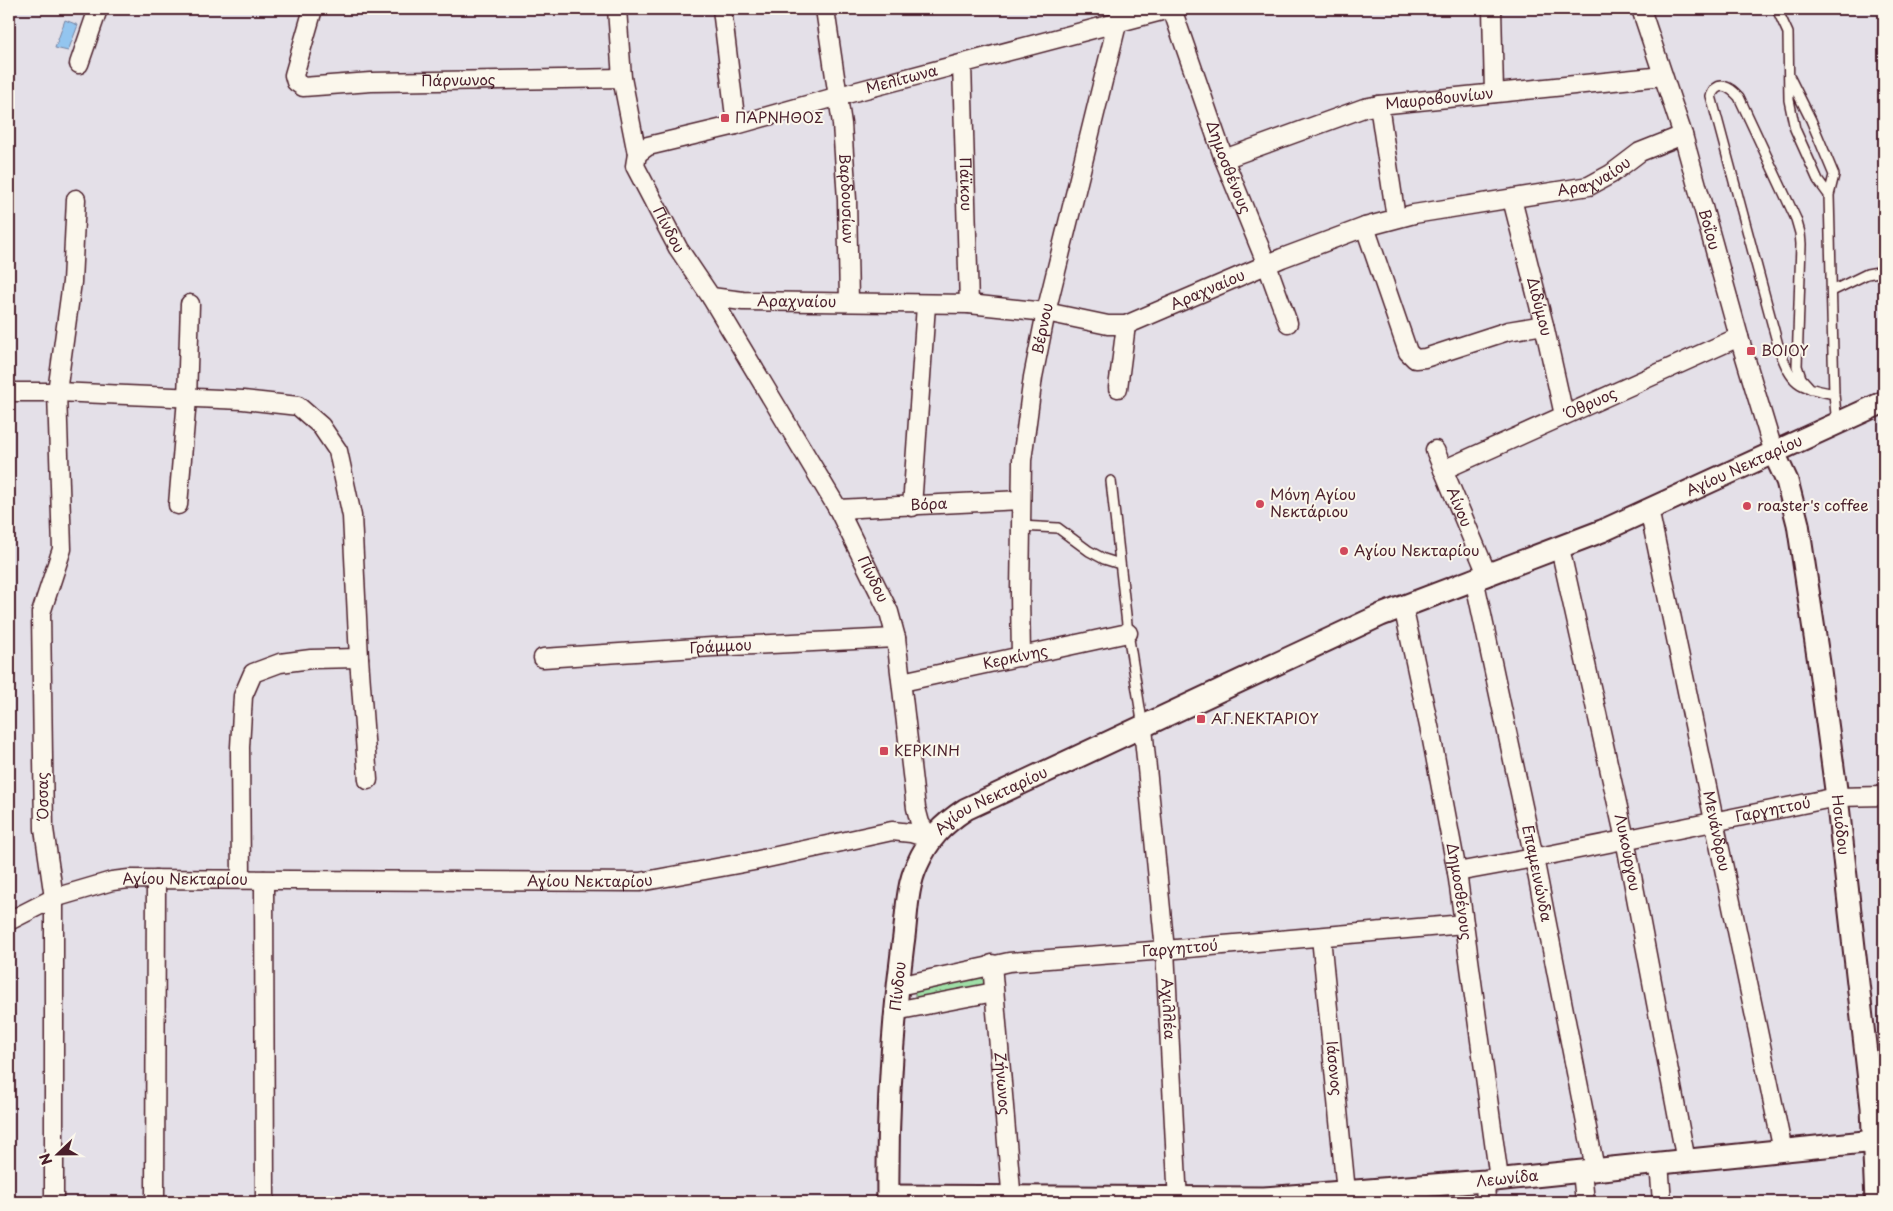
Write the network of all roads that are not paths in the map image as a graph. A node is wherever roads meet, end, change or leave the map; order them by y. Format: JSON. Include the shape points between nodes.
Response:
{"nodes":[{"id":1,"x":98,"y":9,"type":"edge"},
{"id":2,"x":313,"y":9,"type":"edge"},
{"id":3,"x":617,"y":9,"type":"edge"},
{"id":4,"x":722,"y":9,"type":"edge"},
{"id":5,"x":826,"y":9,"type":"edge"},
{"id":6,"x":1170,"y":9,"type":"edge"},
{"id":7,"x":1492,"y":9,"type":"edge"},
{"id":8,"x":1641,"y":9,"type":"edge"},
{"id":9,"x":1777,"y":9,"type":"edge"},
{"id":10,"x":1119,"y":16,"type":"edge"},
{"id":11,"x":79,"y":64,"type":"dead end"},
{"id":12,"x":962,"y":64,"type":"junction"},
{"id":13,"x":1663,"y":76,"type":"junction"},
{"id":14,"x":1790,"y":77,"type":"junction"},
{"id":15,"x":622,"y":78,"type":"junction"},
{"id":16,"x":1494,"y":93,"type":"junction"},
{"id":17,"x":839,"y":96,"type":"junction"},
{"id":18,"x":1379,"y":104,"type":"junction"},
{"id":19,"x":736,"y":125,"type":"junction"},
{"id":20,"x":1683,"y":134,"type":"junction"},
{"id":21,"x":637,"y":154,"type":"junction"},
{"id":22,"x":1224,"y":159,"type":"junction"},
{"id":23,"x":1829,"y":195,"type":"junction"},
{"id":24,"x":76,"y":199,"type":"dead end"},
{"id":25,"x":1512,"y":200,"type":"junction"},
{"id":26,"x":1396,"y":218,"type":"junction"},
{"id":27,"x":1365,"y":227,"type":"junction"},
{"id":28,"x":1267,"y":265,"type":"junction"},
{"id":29,"x":1884,"y":271,"type":"edge"},
{"id":30,"x":1832,"y":291,"type":"junction"},
{"id":31,"x":711,"y":297,"type":"junction"},
{"id":32,"x":849,"y":301,"type":"junction"},
{"id":33,"x":190,"y":304,"type":"dead end"},
{"id":34,"x":969,"y":304,"type":"junction"},
{"id":35,"x":926,"y":305,"type":"junction"},
{"id":36,"x":1046,"y":312,"type":"junction"},
{"id":37,"x":1288,"y":323,"type":"dead end"},
{"id":38,"x":1126,"y":325,"type":"junction"},
{"id":39,"x":1544,"y":325,"type":"junction"},
{"id":40,"x":1738,"y":337,"type":"junction"},
{"id":41,"x":1118,"y":388,"type":"dead end"},
{"id":42,"x":1811,"y":389,"type":"junction"},
{"id":43,"x":9,"y":392,"type":"edge"},
{"id":44,"x":57,"y":392,"type":"junction"},
{"id":45,"x":1834,"y":394,"type":"junction"},
{"id":46,"x":187,"y":399,"type":"junction"},
{"id":47,"x":1884,"y":402,"type":"edge"},
{"id":48,"x":1564,"y":415,"type":"junction"},
{"id":49,"x":1837,"y":424,"type":"junction"},
{"id":50,"x":1434,"y":450,"type":"dead end"},
{"id":51,"x":1774,"y":453,"type":"junction"},
{"id":52,"x":1443,"y":470,"type":"junction"},
{"id":53,"x":1111,"y":481,"type":"dead end"},
{"id":54,"x":1021,"y":500,"type":"junction"},
{"id":55,"x":178,"y":505,"type":"dead end"},
{"id":56,"x":912,"y":506,"type":"junction"},
{"id":57,"x":838,"y":509,"type":"junction"},
{"id":58,"x":1649,"y":510,"type":"junction"},
{"id":59,"x":1020,"y":526,"type":"junction"},
{"id":60,"x":1560,"y":548,"type":"junction"},
{"id":61,"x":1120,"y":564,"type":"junction"},
{"id":62,"x":1481,"y":576,"type":"junction"},
{"id":63,"x":1403,"y":606,"type":"junction"},
{"id":64,"x":1128,"y":633,"type":"junction"},
{"id":65,"x":896,"y":638,"type":"junction"},
{"id":66,"x":1021,"y":657,"type":"junction"},
{"id":67,"x":359,"y":658,"type":"junction"},
{"id":68,"x":543,"y":658,"type":"dead end"},
{"id":69,"x":902,"y":682,"type":"junction"},
{"id":70,"x":1143,"y":728,"type":"junction"},
{"id":71,"x":368,"y":780,"type":"dead end"},
{"id":72,"x":1884,"y":796,"type":"edge"},
{"id":73,"x":1837,"y":797,"type":"junction"},
{"id":74,"x":1715,"y":822,"type":"junction"},
{"id":75,"x":930,"y":839,"type":"junction"},
{"id":76,"x":1625,"y":839,"type":"junction"},
{"id":77,"x":1534,"y":858,"type":"junction"},
{"id":78,"x":1457,"y":872,"type":"junction"},
{"id":79,"x":156,"y":879,"type":"junction"},
{"id":80,"x":241,"y":879,"type":"junction"},
{"id":81,"x":264,"y":880,"type":"junction"},
{"id":82,"x":54,"y":898,"type":"junction"},
{"id":83,"x":9,"y":921,"type":"edge"},
{"id":84,"x":1464,"y":924,"type":"junction"},
{"id":85,"x":1321,"y":937,"type":"junction"},
{"id":86,"x":1165,"y":950,"type":"junction"},
{"id":87,"x":992,"y":964,"type":"junction"},
{"id":88,"x":898,"y":986,"type":"junction"},
{"id":89,"x":994,"y":992,"type":"junction"},
{"id":90,"x":896,"y":1011,"type":"junction"},
{"id":91,"x":1879,"y":1141,"type":"edge"},
{"id":92,"x":1783,"y":1151,"type":"junction"},
{"id":93,"x":1686,"y":1161,"type":"junction"},
{"id":94,"x":1659,"y":1163,"type":"junction"},
{"id":95,"x":1589,"y":1170,"type":"junction"},
{"id":96,"x":1492,"y":1180,"type":"junction"},
{"id":97,"x":1346,"y":1197,"type":"edge"},
{"id":98,"x":888,"y":1199,"type":"edge"},
{"id":99,"x":1012,"y":1200,"type":"edge"},
{"id":100,"x":1177,"y":1200,"type":"edge"},
{"id":101,"x":54,"y":1202,"type":"edge"},
{"id":102,"x":155,"y":1202,"type":"edge"},
{"id":103,"x":265,"y":1202,"type":"edge"},
{"id":104,"x":1486,"y":1202,"type":"edge"},
{"id":105,"x":1584,"y":1202,"type":"edge"},
{"id":106,"x":1662,"y":1202,"type":"edge"},
{"id":107,"x":1876,"y":1202,"type":"edge"}],
"edges":[{"from":1,"to":11,"type":"street"},
{"from":2,"to":15,"type":"street","name":"Πάρνωνος","via":[[294,74],[296,82],[303,87],[371,82]]},
{"from":3,"to":15,"type":"street","name":"Πίνδου"},
{"from":4,"to":19,"type":"street"},
{"from":5,"to":17,"type":"street","name":"Βαρδουσίων"},
{"from":6,"to":10,"type":"street","name":"Μελίτωνα"},
{"from":6,"to":22,"type":"street","name":"Δημοσθένους"},
{"from":7,"to":16,"type":"street"},
{"from":8,"to":13,"type":"street","name":"Βοΐου"},
{"from":9,"to":14,"type":"lane","via":[[1788,33]]},
{"from":10,"to":12,"type":"street","name":"Μελίτωνα"},
{"from":10,"to":36,"type":"street","name":"Βέρνου"},
{"from":12,"to":17,"type":"street","name":"Μελίτωνα"},
{"from":12,"to":34,"type":"street","name":"Πάϊκου"},
{"from":13,"to":16,"type":"street","name":"Μαυροβουνίων"},
{"from":13,"to":20,"type":"street","name":"Βοΐου"},
{"from":14,"to":23,"type":"lane","via":[[1789,100],[1795,129],[1818,180]]},
{"from":14,"to":23,"type":"lane","via":[[1834,175]]},
{"from":15,"to":21,"type":"street","name":"Πίνδου"},
{"from":16,"to":18,"type":"street","name":"Μαυροβουνίων"},
{"from":17,"to":19,"type":"street","name":"Μελίτωνα"},
{"from":17,"to":32,"type":"street","name":"Βαρδουσίων","via":[[847,200]]},
{"from":18,"to":22,"type":"street","name":"Μαυροβουνίων"},
{"from":18,"to":26,"type":"street"},
{"from":19,"to":21,"type":"street","name":"Μελίτωνα","via":[[648,146]]},
{"from":20,"to":25,"type":"street","name":"Αραχναίου","via":[[1640,152],[1589,186]]},
{"from":20,"to":40,"type":"street","name":"Βοΐου"},
{"from":21,"to":31,"type":"street","name":"Πίνδου","via":[[635,166],[642,181],[678,248]]},
{"from":22,"to":28,"type":"street","name":"Δημοσθένους"},
{"from":23,"to":30,"type":"lane"},
{"from":24,"to":44,"type":"street","name":"Όσσας","via":[[72,282]]},
{"from":25,"to":26,"type":"street","name":"Αραχναίου"},
{"from":25,"to":39,"type":"street","name":"Διδύμου"},
{"from":26,"to":27,"type":"street","name":"Αραχναίου"},
{"from":27,"to":28,"type":"street","name":"Αραχναίου"},
{"from":27,"to":39,"type":"street","via":[[1408,352],[1415,358],[1425,358],[1508,331]]},
{"from":28,"to":37,"type":"street","name":"Δημοσθένους"},
{"from":28,"to":38,"type":"street","name":"Αραχναίου"},
{"from":29,"to":30,"type":"lane","via":[[1867,274]]},
{"from":30,"to":45,"type":"lane"},
{"from":31,"to":32,"type":"street","name":"Αραχναίου","via":[[743,301]]},
{"from":31,"to":57,"type":"street","name":"Πίνδου"},
{"from":32,"to":35,"type":"street","name":"Αραχναίου"},
{"from":33,"to":46,"type":"street"},
{"from":34,"to":35,"type":"street","name":"Αραχναίου"},
{"from":34,"to":36,"type":"street","name":"Αραχναίου"},
{"from":35,"to":56,"type":"street"},
{"from":36,"to":38,"type":"street","name":"Αραχναίου","via":[[1108,325]]},
{"from":36,"to":54,"type":"street","name":"Βέρνου","via":[[1027,417]]},
{"from":38,"to":41,"type":"street"},
{"from":39,"to":48,"type":"street","name":"Διδύμου"},
{"from":40,"to":48,"type":"street","name":"Όθρυος"},
{"from":40,"to":51,"type":"street","name":"Βοΐου"},
{"from":42,"to":42,"type":"lane","via":[[1801,378],[1797,366],[1801,244],[1796,219],[1739,97],[1732,89],[1717,88],[1711,96],[1712,103],[1779,349],[1796,383]]},
{"from":42,"to":45,"type":"lane"},
{"from":43,"to":44,"type":"street"},
{"from":44,"to":46,"type":"street"},
{"from":44,"to":82,"type":"street","name":"Όσσας","via":[[62,549],[41,613],[44,829]]},
{"from":45,"to":49,"type":"lane"},
{"from":46,"to":55,"type":"street"},
{"from":46,"to":67,"type":"street","via":[[243,400],[298,406],[321,426],[338,451],[352,516]]},
{"from":47,"to":49,"type":"street","name":"Αγίου Νεκταρίου"},
{"from":48,"to":52,"type":"street","name":"Όθρυος"},
{"from":49,"to":51,"type":"street","name":"Αγίου Νεκταρίου"},
{"from":50,"to":52,"type":"street","name":"Αίνου"},
{"from":51,"to":58,"type":"street","name":"Αγίου Νεκταρίου"},
{"from":51,"to":73,"type":"street","name":"Ησιόδου","via":[[1787,481],[1798,524]]},
{"from":52,"to":62,"type":"street","name":"Αίνου"},
{"from":53,"to":61,"type":"lane"},
{"from":54,"to":56,"type":"street","name":"Βόρα"},
{"from":54,"to":59,"type":"street","name":"Βέρνου"},
{"from":56,"to":57,"type":"street","name":"Βόρα"},
{"from":57,"to":65,"type":"street","name":"Πίνδου","via":[[889,612]]},
{"from":58,"to":60,"type":"street","name":"Αγίου Νεκταρίου"},
{"from":58,"to":74,"type":"street","name":"Μενάνδρου"},
{"from":59,"to":61,"type":"lane","via":[[1058,528],[1089,552]]},
{"from":59,"to":66,"type":"street","name":"Βέρνου"},
{"from":60,"to":62,"type":"street","name":"Αγίου Νεκταρίου"},
{"from":60,"to":76,"type":"street","name":"Λυκούργου"},
{"from":61,"to":64,"type":"lane"},
{"from":62,"to":63,"type":"street","name":"Αγίου Νεκταρίου"},
{"from":62,"to":77,"type":"street","name":"Επαμεινώνδα"},
{"from":63,"to":70,"type":"street","name":"Αγίου Νεκταρίου"},
{"from":63,"to":78,"type":"street","name":"Δημοσθένους"},
{"from":64,"to":66,"type":"street","name":"Κερκίνης"},
{"from":64,"to":70,"type":"lane"},
{"from":65,"to":68,"type":"street","name":"Γράμμου"},
{"from":65,"to":69,"type":"street","name":"Πίνδου"},
{"from":66,"to":69,"type":"street","name":"Κερκίνης"},
{"from":67,"to":71,"type":"street"},
{"from":67,"to":80,"type":"street","via":[[311,658],[280,663],[253,673],[243,696],[240,747]]},
{"from":69,"to":75,"type":"street","name":"Πίνδου","via":[[916,808]]},
{"from":70,"to":75,"type":"street","name":"Αγίου Νεκταρίου","via":[[966,809]]},
{"from":70,"to":86,"type":"street","name":"Αχιλλέα"},
{"from":72,"to":73,"type":"street","name":"Γαργηττού"},
{"from":73,"to":74,"type":"street","name":"Γαργηττού"},
{"from":73,"to":91,"type":"street","name":"Ησιόδου","via":[[1872,1107]]},
{"from":74,"to":76,"type":"street","name":"Γαργηττού"},
{"from":74,"to":92,"type":"street","name":"Μενάνδρου"},
{"from":75,"to":81,"type":"street","name":"Αγίου Νεκταρίου","via":[[892,831],[640,882]]},
{"from":75,"to":88,"type":"street","name":"Πίνδου","via":[[910,888]]},
{"from":76,"to":77,"type":"street","name":"Γαργηττού"},
{"from":76,"to":93,"type":"street","name":"Λυκούργου"},
{"from":77,"to":78,"type":"street","name":"Γαργηττού"},
{"from":77,"to":95,"type":"street","name":"Επαμεινώνδα"},
{"from":78,"to":84,"type":"street","name":"Δημοσθένους"},
{"from":79,"to":80,"type":"street","name":"Αγίου Νεκταρίου"},
{"from":79,"to":82,"type":"street","name":"Αγίου Νεκταρίου","via":[[112,881]]},
{"from":79,"to":102,"type":"street"},
{"from":80,"to":81,"type":"street","name":"Αγίου Νεκταρίου"},
{"from":81,"to":103,"type":"street"},
{"from":82,"to":83,"type":"street","name":"Αγίου Νεκταρίου"},
{"from":82,"to":101,"type":"street","name":"Όσσας"},
{"from":84,"to":85,"type":"street","name":"Γαργηττού"},
{"from":84,"to":96,"type":"street","name":"Δημοσθένους"},
{"from":85,"to":86,"type":"street","name":"Γαργηττού"},
{"from":85,"to":97,"type":"street","name":"Ιάσονος"},
{"from":86,"to":87,"type":"street","name":"Γαργηττού"},
{"from":86,"to":100,"type":"street","name":"Αχιλλέα"},
{"from":87,"to":88,"type":"street","name":"Γαργηττού"},
{"from":87,"to":89,"type":"street","name":"Ζήνωνος"},
{"from":88,"to":90,"type":"street","name":"Πίνδου"},
{"from":89,"to":90,"type":"street"},
{"from":89,"to":99,"type":"street","name":"Ζήνωνος"},
{"from":90,"to":98,"type":"street","name":"Πίνδου"},
{"from":91,"to":92,"type":"street","name":"Λεωνίδα"},
{"from":91,"to":107,"type":"street","name":"Ησιόδου"},
{"from":92,"to":93,"type":"street","name":"Λεωνίδα"},
{"from":93,"to":94,"type":"street","name":"Λεωνίδα"},
{"from":94,"to":95,"type":"street","name":"Λεωνίδα"},
{"from":94,"to":106,"type":"street"},
{"from":95,"to":96,"type":"street","name":"Λεωνίδα"},
{"from":95,"to":105,"type":"street","name":"Επαμεινώνδα"},
{"from":96,"to":97,"type":"street","name":"Λεωνίδα"},
{"from":96,"to":104,"type":"street","name":"Δημοσθένους"},
{"from":97,"to":100,"type":"street","name":"Λεωνίδα"},
{"from":98,"to":99,"type":"street","name":"Λεωνίδα"},
{"from":99,"to":100,"type":"street","name":"Λεωνίδα"}]}
